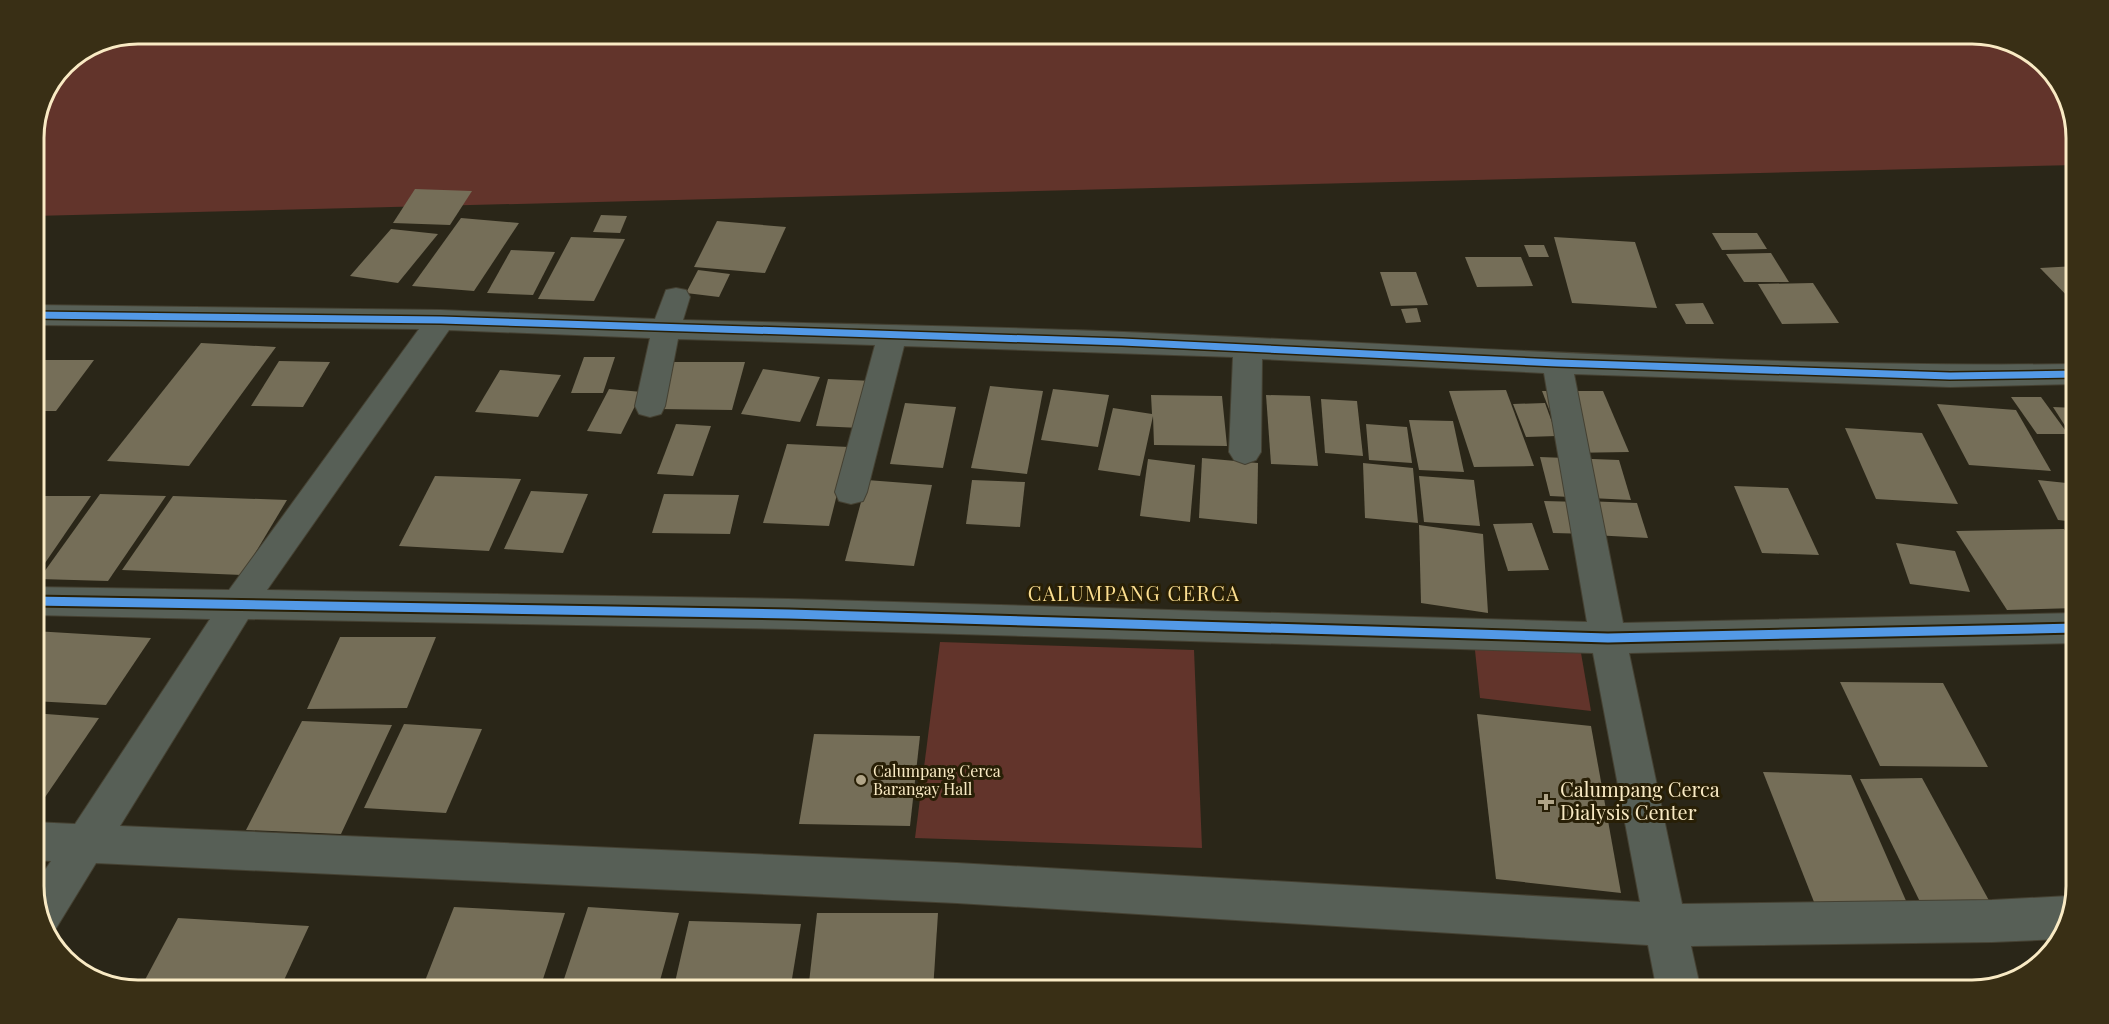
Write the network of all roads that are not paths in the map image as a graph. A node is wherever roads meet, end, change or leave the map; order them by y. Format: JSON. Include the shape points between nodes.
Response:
{"nodes":[{"id":1,"x":676,"y":297,"type":"dead end"},
{"id":2,"x":44,"y":315,"type":"edge"},
{"id":3,"x":441,"y":320,"type":"junction"},
{"id":4,"x":666,"y":329,"type":"junction"},
{"id":5,"x":892,"y":335,"type":"junction"},
{"id":6,"x":1248,"y":348,"type":"junction"},
{"id":7,"x":1557,"y":363,"type":"junction"},
{"id":8,"x":2065,"y":374,"type":"edge"},
{"id":9,"x":650,"y":406,"type":"dead end"},
{"id":10,"x":1245,"y":452,"type":"dead end"},
{"id":11,"x":851,"y":492,"type":"dead end"},
{"id":12,"x":44,"y":601,"type":"edge"},
{"id":13,"x":238,"y":603,"type":"junction"},
{"id":14,"x":2066,"y":628,"type":"edge"},
{"id":15,"x":1608,"y":638,"type":"junction"},
{"id":16,"x":44,"y":842,"type":"edge"},
{"id":17,"x":86,"y":844,"type":"junction"},
{"id":18,"x":45,"y":907,"type":"edge"},
{"id":19,"x":2061,"y":917,"type":"edge"},
{"id":20,"x":1665,"y":925,"type":"junction"},
{"id":21,"x":1677,"y":980,"type":"edge"}],
"edges":[{"from":1,"to":4,"type":"street"},
{"from":2,"to":3,"type":"street"},
{"from":3,"to":4,"type":"street"},
{"from":3,"to":13,"type":"street"},
{"from":4,"to":5,"type":"street"},
{"from":4,"to":9,"type":"street"},
{"from":5,"to":6,"type":"street"},
{"from":5,"to":11,"type":"street"},
{"from":6,"to":7,"type":"street"},
{"from":6,"to":10,"type":"street"},
{"from":7,"to":8,"type":"street","via":[[1950,376]]},
{"from":7,"to":15,"type":"street"},
{"from":12,"to":13,"type":"street"},
{"from":13,"to":15,"type":"street","via":[[789,614]]},
{"from":13,"to":17,"type":"street"},
{"from":14,"to":15,"type":"street"},
{"from":15,"to":20,"type":"street"},
{"from":16,"to":17,"type":"street"},
{"from":17,"to":18,"type":"street"},
{"from":17,"to":20,"type":"street","via":[[969,884]]},
{"from":19,"to":20,"type":"street"},
{"from":20,"to":21,"type":"street"}]}
